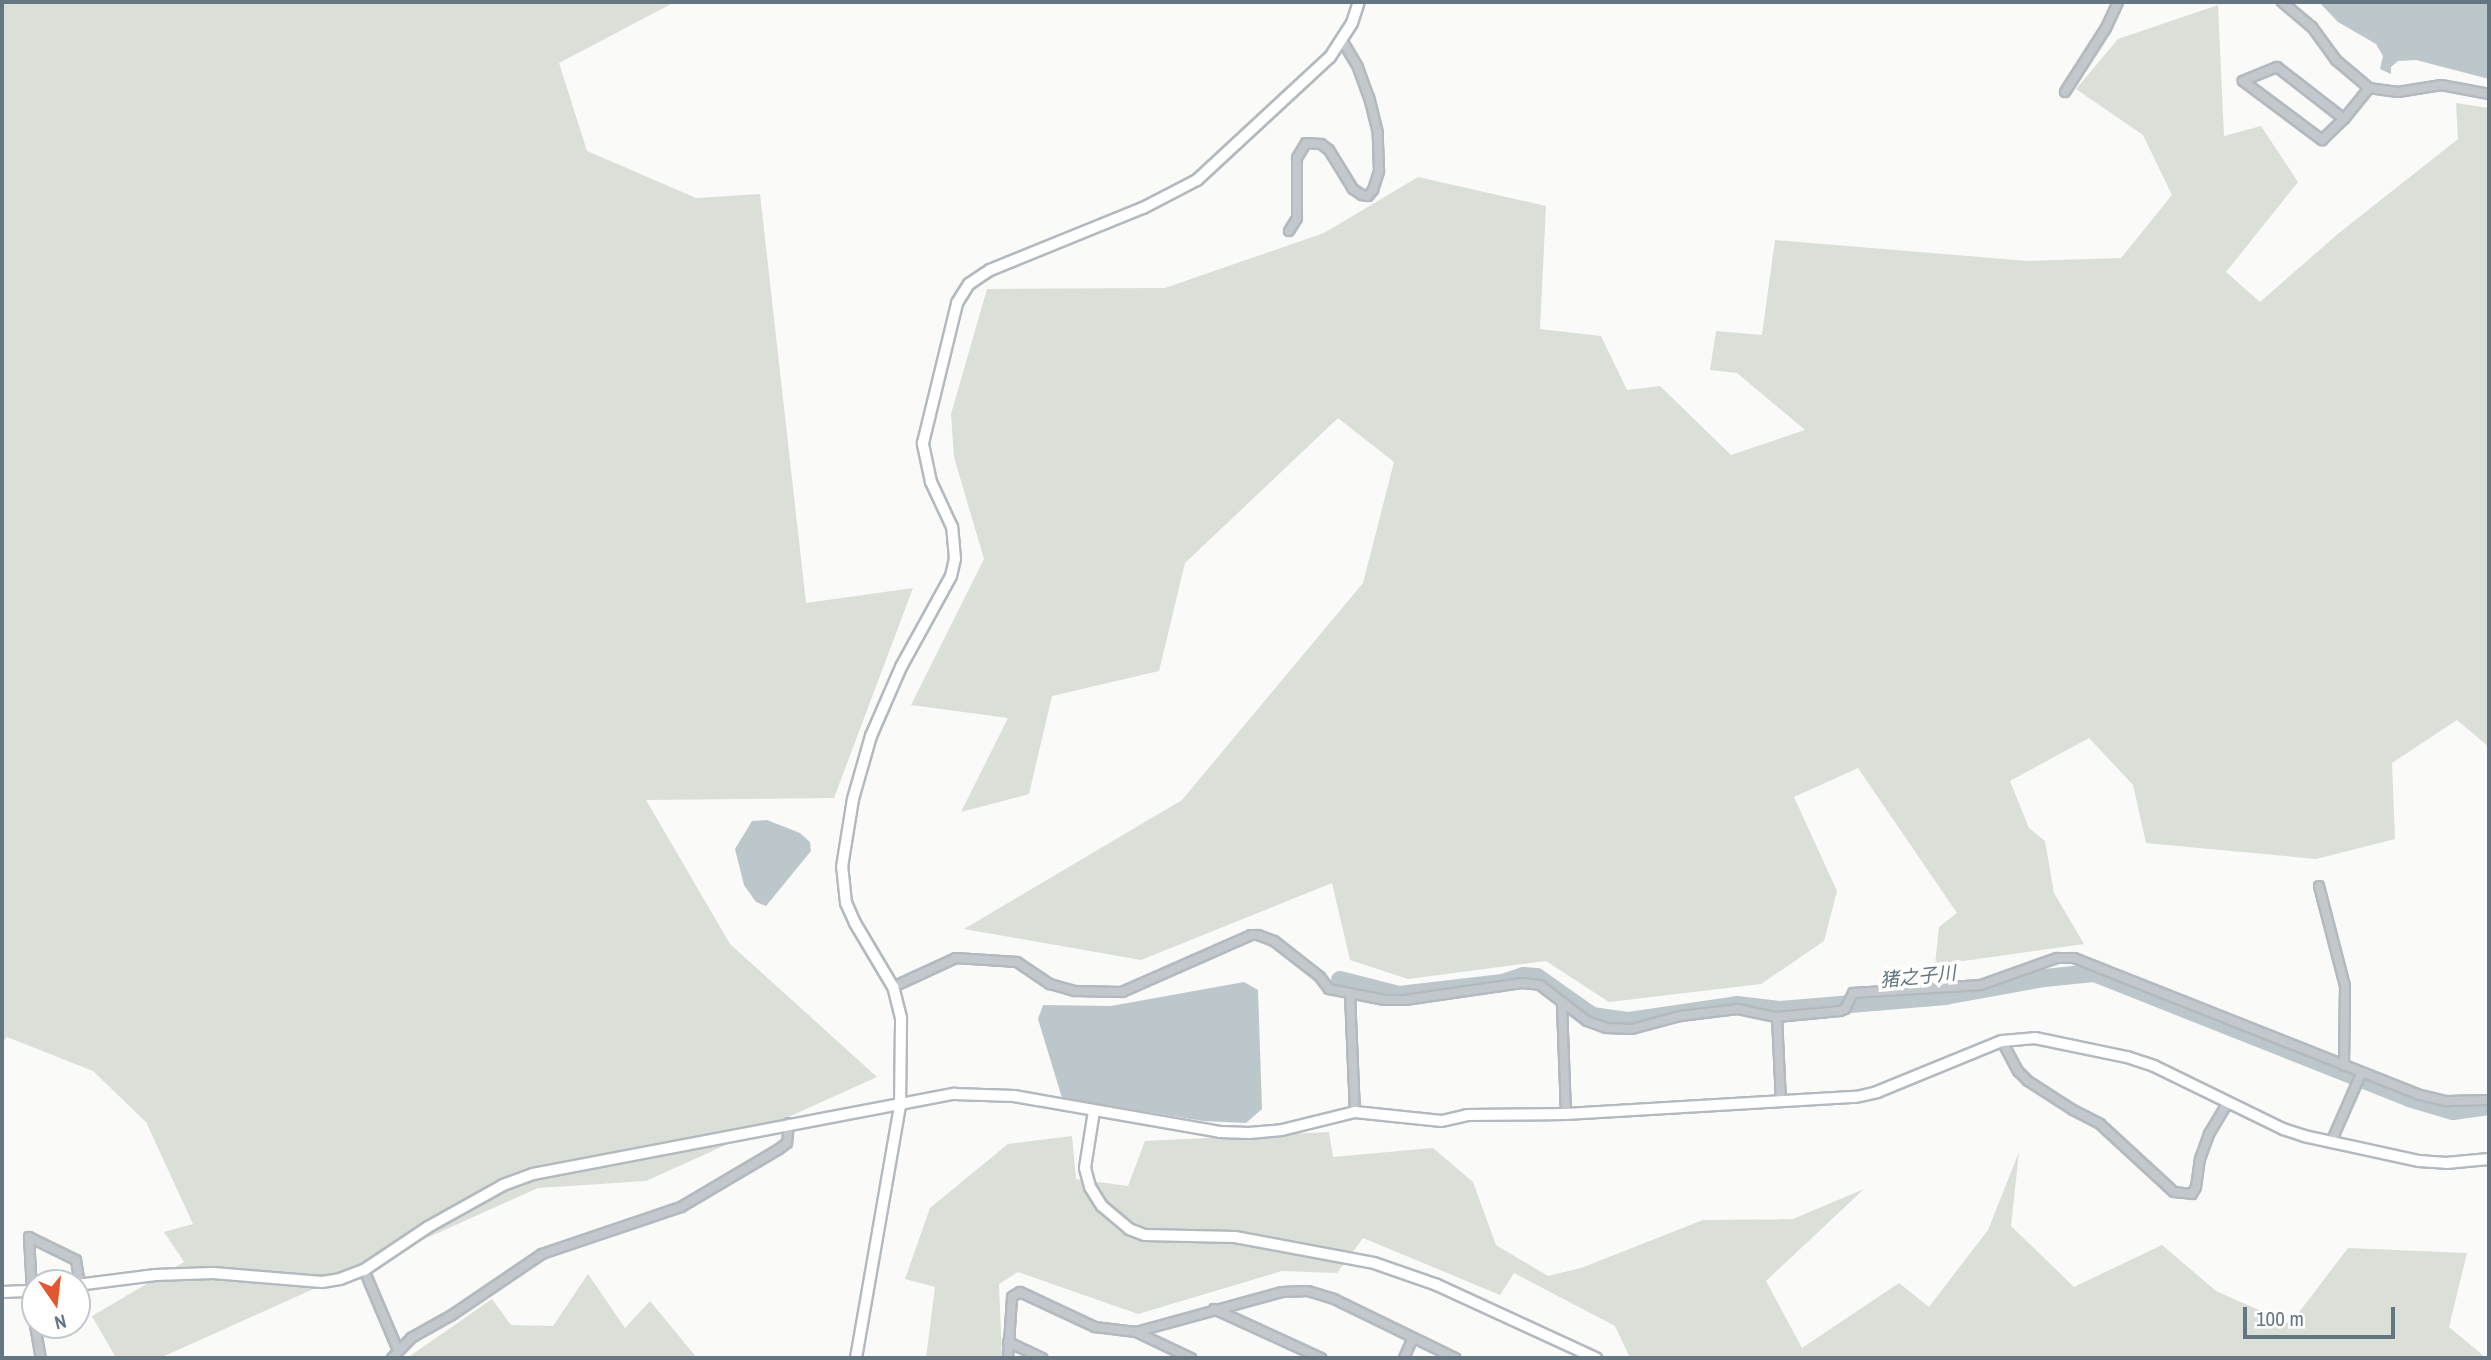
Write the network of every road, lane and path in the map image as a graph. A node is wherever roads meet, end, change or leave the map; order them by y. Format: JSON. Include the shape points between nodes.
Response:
{"nodes":[{"id":1,"x":1359,"y":2,"type":"edge"},
{"id":2,"x":2118,"y":2,"type":"edge"},
{"id":3,"x":2282,"y":2,"type":"edge"},
{"id":4,"x":1342,"y":40,"type":"junction"},
{"id":5,"x":2369,"y":88,"type":"junction"},
{"id":6,"x":2065,"y":92,"type":"dead end"},
{"id":7,"x":2489,"y":94,"type":"edge"},
{"id":8,"x":2344,"y":119,"type":"junction"},
{"id":9,"x":1289,"y":231,"type":"dead end"},
{"id":10,"x":2319,"y":886,"type":"dead end"},
{"id":11,"x":893,"y":987,"type":"junction"},
{"id":12,"x":1350,"y":993,"type":"junction"},
{"id":13,"x":1562,"y":1005,"type":"junction"},
{"id":14,"x":1777,"y":1017,"type":"junction"},
{"id":15,"x":2002,"y":1041,"type":"junction"},
{"id":16,"x":2344,"y":1066,"type":"junction"},
{"id":17,"x":2360,"y":1075,"type":"junction"},
{"id":18,"x":2489,"y":1100,"type":"edge"},
{"id":19,"x":1780,"y":1102,"type":"junction"},
{"id":20,"x":2228,"y":1102,"type":"junction"},
{"id":21,"x":900,"y":1106,"type":"junction"},
{"id":22,"x":1094,"y":1111,"type":"junction"},
{"id":23,"x":1354,"y":1112,"type":"junction"},
{"id":24,"x":1566,"y":1114,"type":"junction"},
{"id":25,"x":789,"y":1123,"type":"junction"},
{"id":26,"x":2332,"y":1140,"type":"junction"},
{"id":27,"x":2489,"y":1159,"type":"edge"},
{"id":28,"x":31,"y":1269,"type":"edge"},
{"id":29,"x":77,"y":1269,"type":"edge"},
{"id":30,"x":364,"y":1270,"type":"junction"},
{"id":31,"x":91,"y":1283,"type":"edge"},
{"id":32,"x":2,"y":1292,"type":"edge"},
{"id":33,"x":21,"y":1292,"type":"edge"},
{"id":34,"x":1214,"y":1309,"type":"junction"},
{"id":35,"x":1136,"y":1332,"type":"junction"},
{"id":36,"x":1413,"y":1338,"type":"junction"},
{"id":37,"x":38,"y":1339,"type":"edge"},
{"id":38,"x":1008,"y":1342,"type":"junction"},
{"id":39,"x":398,"y":1350,"type":"junction"},
{"id":40,"x":41,"y":1358,"type":"edge"},
{"id":41,"x":392,"y":1358,"type":"edge"},
{"id":42,"x":856,"y":1358,"type":"edge"},
{"id":43,"x":1008,"y":1358,"type":"edge"},
{"id":44,"x":1043,"y":1358,"type":"edge"},
{"id":45,"x":1191,"y":1358,"type":"edge"},
{"id":46,"x":1321,"y":1358,"type":"edge"},
{"id":47,"x":1404,"y":1358,"type":"edge"},
{"id":48,"x":1455,"y":1358,"type":"edge"},
{"id":49,"x":1596,"y":1358,"type":"edge"}],
"edges":[{"from":1,"to":4,"type":"street"},
{"from":2,"to":6,"type":"street"},
{"from":3,"to":5,"type":"street"},
{"from":4,"to":9,"type":"street","via":[[1369,98],[1378,133],[1379,171],[1373,190],[1362,195],[1353,189],[1329,150],[1306,143],[1297,158],[1297,218]]},
{"from":4,"to":11,"type":"street","via":[[1314,74],[1197,180],[1143,208],[990,270],[969,284],[957,303],[923,443],[931,482],[952,527],[955,559],[951,576],[901,667],[871,736],[853,799],[842,867],[846,902]]},
{"from":5,"to":7,"type":"street","via":[[2398,92],[2441,85]]},
{"from":5,"to":8,"type":"street"},
{"from":8,"to":8,"type":"street","via":[[2322,140],[2243,81],[2277,67]]},
{"from":10,"to":16,"type":"street","via":[[2345,986]]},
{"from":11,"to":12,"type":"street","via":[[956,958],[1017,962],[1050,984],[1075,991],[1122,992],[1251,935],[1274,941],[1329,989]]},
{"from":11,"to":21,"type":"street","via":[[901,1018]]},
{"from":12,"to":13,"type":"street","via":[[1405,1000],[1522,983],[1540,985]]},
{"from":12,"to":23,"type":"street"},
{"from":13,"to":14,"type":"street","via":[[1606,1028],[1632,1029],[1680,1016],[1738,1009]]},
{"from":13,"to":24,"type":"street"},
{"from":14,"to":16,"type":"street","via":[[1845,1009],[1853,993],[1980,985],[2057,958],[2074,958]]},
{"from":14,"to":19,"type":"street"},
{"from":15,"to":19,"type":"street","via":[[1877,1092]]},
{"from":15,"to":20,"type":"street","via":[[2035,1038],[2127,1057]]},
{"from":15,"to":20,"type":"street","via":[[2028,1081],[2100,1124],[2174,1192],[2192,1194],[2209,1134]]},
{"from":16,"to":17,"type":"street"},
{"from":17,"to":18,"type":"street","via":[[2447,1101]]},
{"from":17,"to":26,"type":"street"},
{"from":19,"to":24,"type":"street"},
{"from":20,"to":26,"type":"street","via":[[2283,1129]]},
{"from":21,"to":22,"type":"street","via":[[982,1093]]},
{"from":21,"to":25,"type":"street"},
{"from":21,"to":42,"type":"street"},
{"from":22,"to":23,"type":"street","via":[[1249,1133],[1282,1130]]},
{"from":22,"to":49,"type":"street","via":[[1085,1168],[1090,1187],[1102,1206],[1129,1228],[1145,1235],[1235,1237],[1374,1263],[1437,1285]]},
{"from":23,"to":24,"type":"street","via":[[1421,1121],[1466,1115]]},
{"from":25,"to":30,"type":"street","via":[[533,1174],[503,1185],[439,1221]]},
{"from":25,"to":39,"type":"street","via":[[787,1143],[681,1207],[542,1254]]},
{"from":26,"to":27,"type":"street","via":[[2419,1161]]},
{"from":28,"to":29,"type":"street","via":[[29,1237],[76,1259]]},
{"from":30,"to":31,"type":"street","via":[[322,1282],[213,1273]]},
{"from":30,"to":39,"type":"street"},
{"from":32,"to":33,"type":"street"},
{"from":34,"to":35,"type":"street"},
{"from":34,"to":36,"type":"street","via":[[1282,1292],[1308,1291]]},
{"from":34,"to":46,"type":"street"},
{"from":35,"to":38,"type":"street","via":[[1095,1327],[1020,1292],[1013,1297]]},
{"from":35,"to":45,"type":"street"},
{"from":36,"to":47,"type":"street"},
{"from":36,"to":48,"type":"street"},
{"from":37,"to":40,"type":"street"},
{"from":38,"to":43,"type":"street"},
{"from":38,"to":44,"type":"street"},
{"from":39,"to":41,"type":"street"}]}
